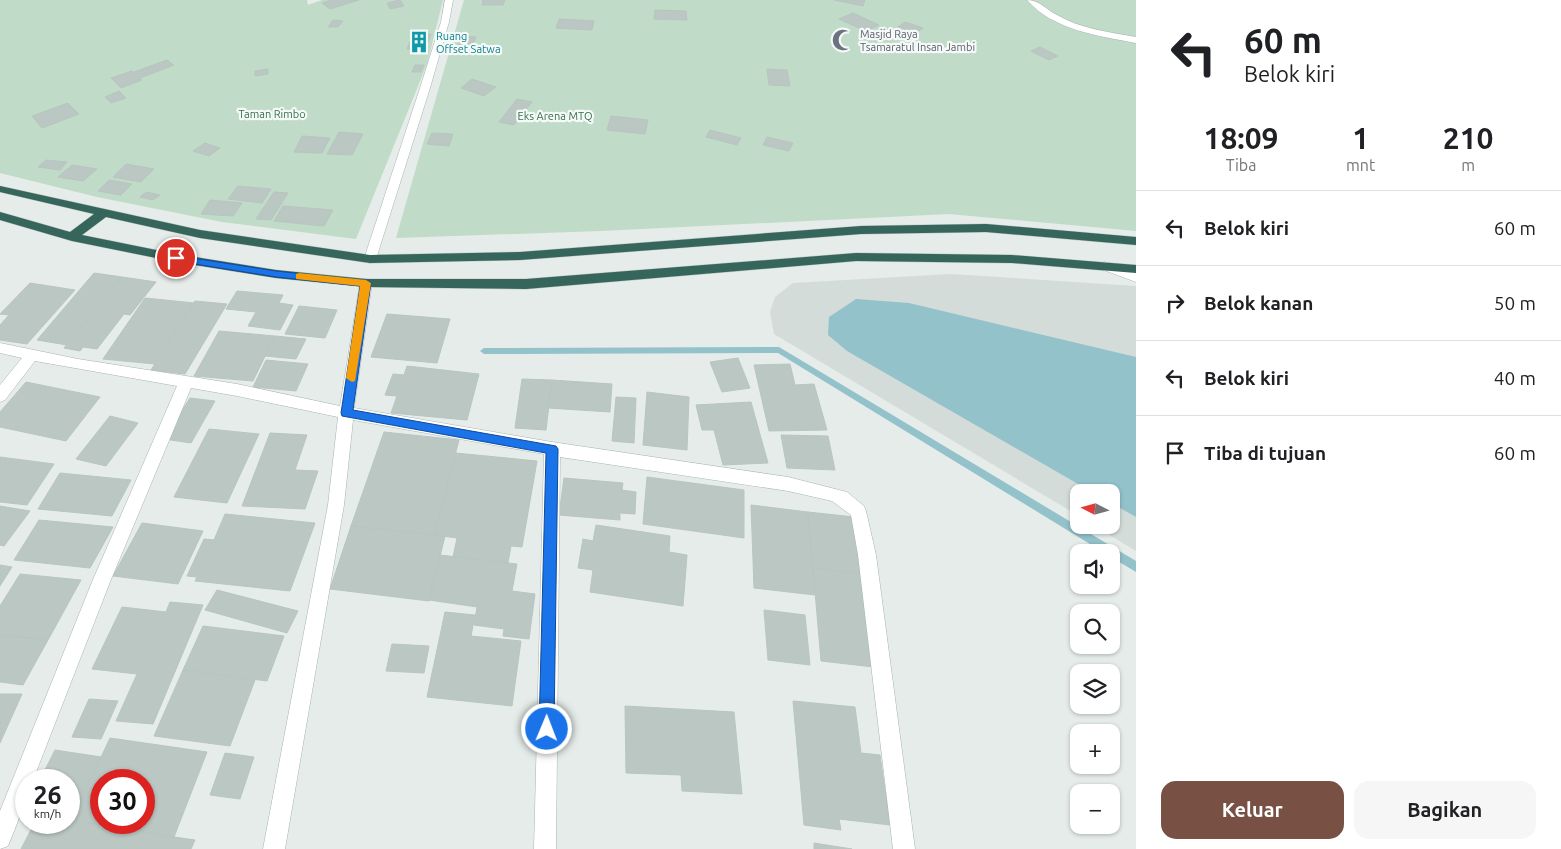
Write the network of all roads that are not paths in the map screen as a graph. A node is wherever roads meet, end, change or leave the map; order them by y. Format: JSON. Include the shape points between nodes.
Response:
{"nodes":[{"id":1,"x":449,"y":0,"type":"edge"},
{"id":2,"x":1031,"y":0,"type":"edge"},
{"id":3,"x":1136,"y":40,"type":"edge"},
{"id":4,"x":0,"y":188,"type":"edge"},
{"id":5,"x":103,"y":213,"type":"junction"},
{"id":6,"x":0,"y":216,"type":"edge"},
{"id":7,"x":72,"y":237,"type":"junction"},
{"id":8,"x":1136,"y":241,"type":"edge"},
{"id":9,"x":370,"y":259,"type":"junction"},
{"id":10,"x":1105,"y":266,"type":"junction"},
{"id":11,"x":1136,"y":269,"type":"edge"},
{"id":12,"x":1136,"y":278,"type":"edge"},
{"id":13,"x":366,"y":283,"type":"junction"},
{"id":14,"x":0,"y":348,"type":"edge"},
{"id":15,"x":32,"y":355,"type":"junction"},
{"id":16,"x":186,"y":382,"type":"junction"},
{"id":17,"x":0,"y":396,"type":"edge"},
{"id":18,"x":346,"y":413,"type":"junction"},
{"id":19,"x":552,"y":449,"type":"junction"},
{"id":20,"x":0,"y":838,"type":"edge"},
{"id":21,"x":274,"y":849,"type":"edge"},
{"id":22,"x":545,"y":849,"type":"edge"},
{"id":23,"x":904,"y":849,"type":"edge"}],
"edges":[{"from":1,"to":9,"type":"street","via":[[428,79]]},
{"from":2,"to":3,"type":"street","via":[[1048,14],[1082,29]]},
{"from":4,"to":5,"type":"highway"},
{"from":5,"to":7,"type":"highway"},
{"from":5,"to":9,"type":"highway","via":[[200,234]]},
{"from":6,"to":7,"type":"highway"},
{"from":7,"to":13,"type":"highway","via":[[176,258]]},
{"from":8,"to":9,"type":"highway","via":[[986,228],[861,230],[520,256]]},
{"from":10,"to":11,"type":"highway"},
{"from":10,"to":12,"type":"street"},
{"from":10,"to":13,"type":"highway","via":[[1012,259],[856,257],[526,284]]},
{"from":13,"to":18,"type":"street"},
{"from":14,"to":15,"type":"street"},
{"from":15,"to":16,"type":"street"},
{"from":15,"to":17,"type":"street"},
{"from":16,"to":18,"type":"street"},
{"from":16,"to":20,"type":"street","via":[[101,582]]},
{"from":18,"to":19,"type":"street"},
{"from":18,"to":21,"type":"street","via":[[336,505]]},
{"from":19,"to":22,"type":"street"},
{"from":19,"to":23,"type":"street","via":[[788,484],[832,494],[858,511],[867,555]]}]}
